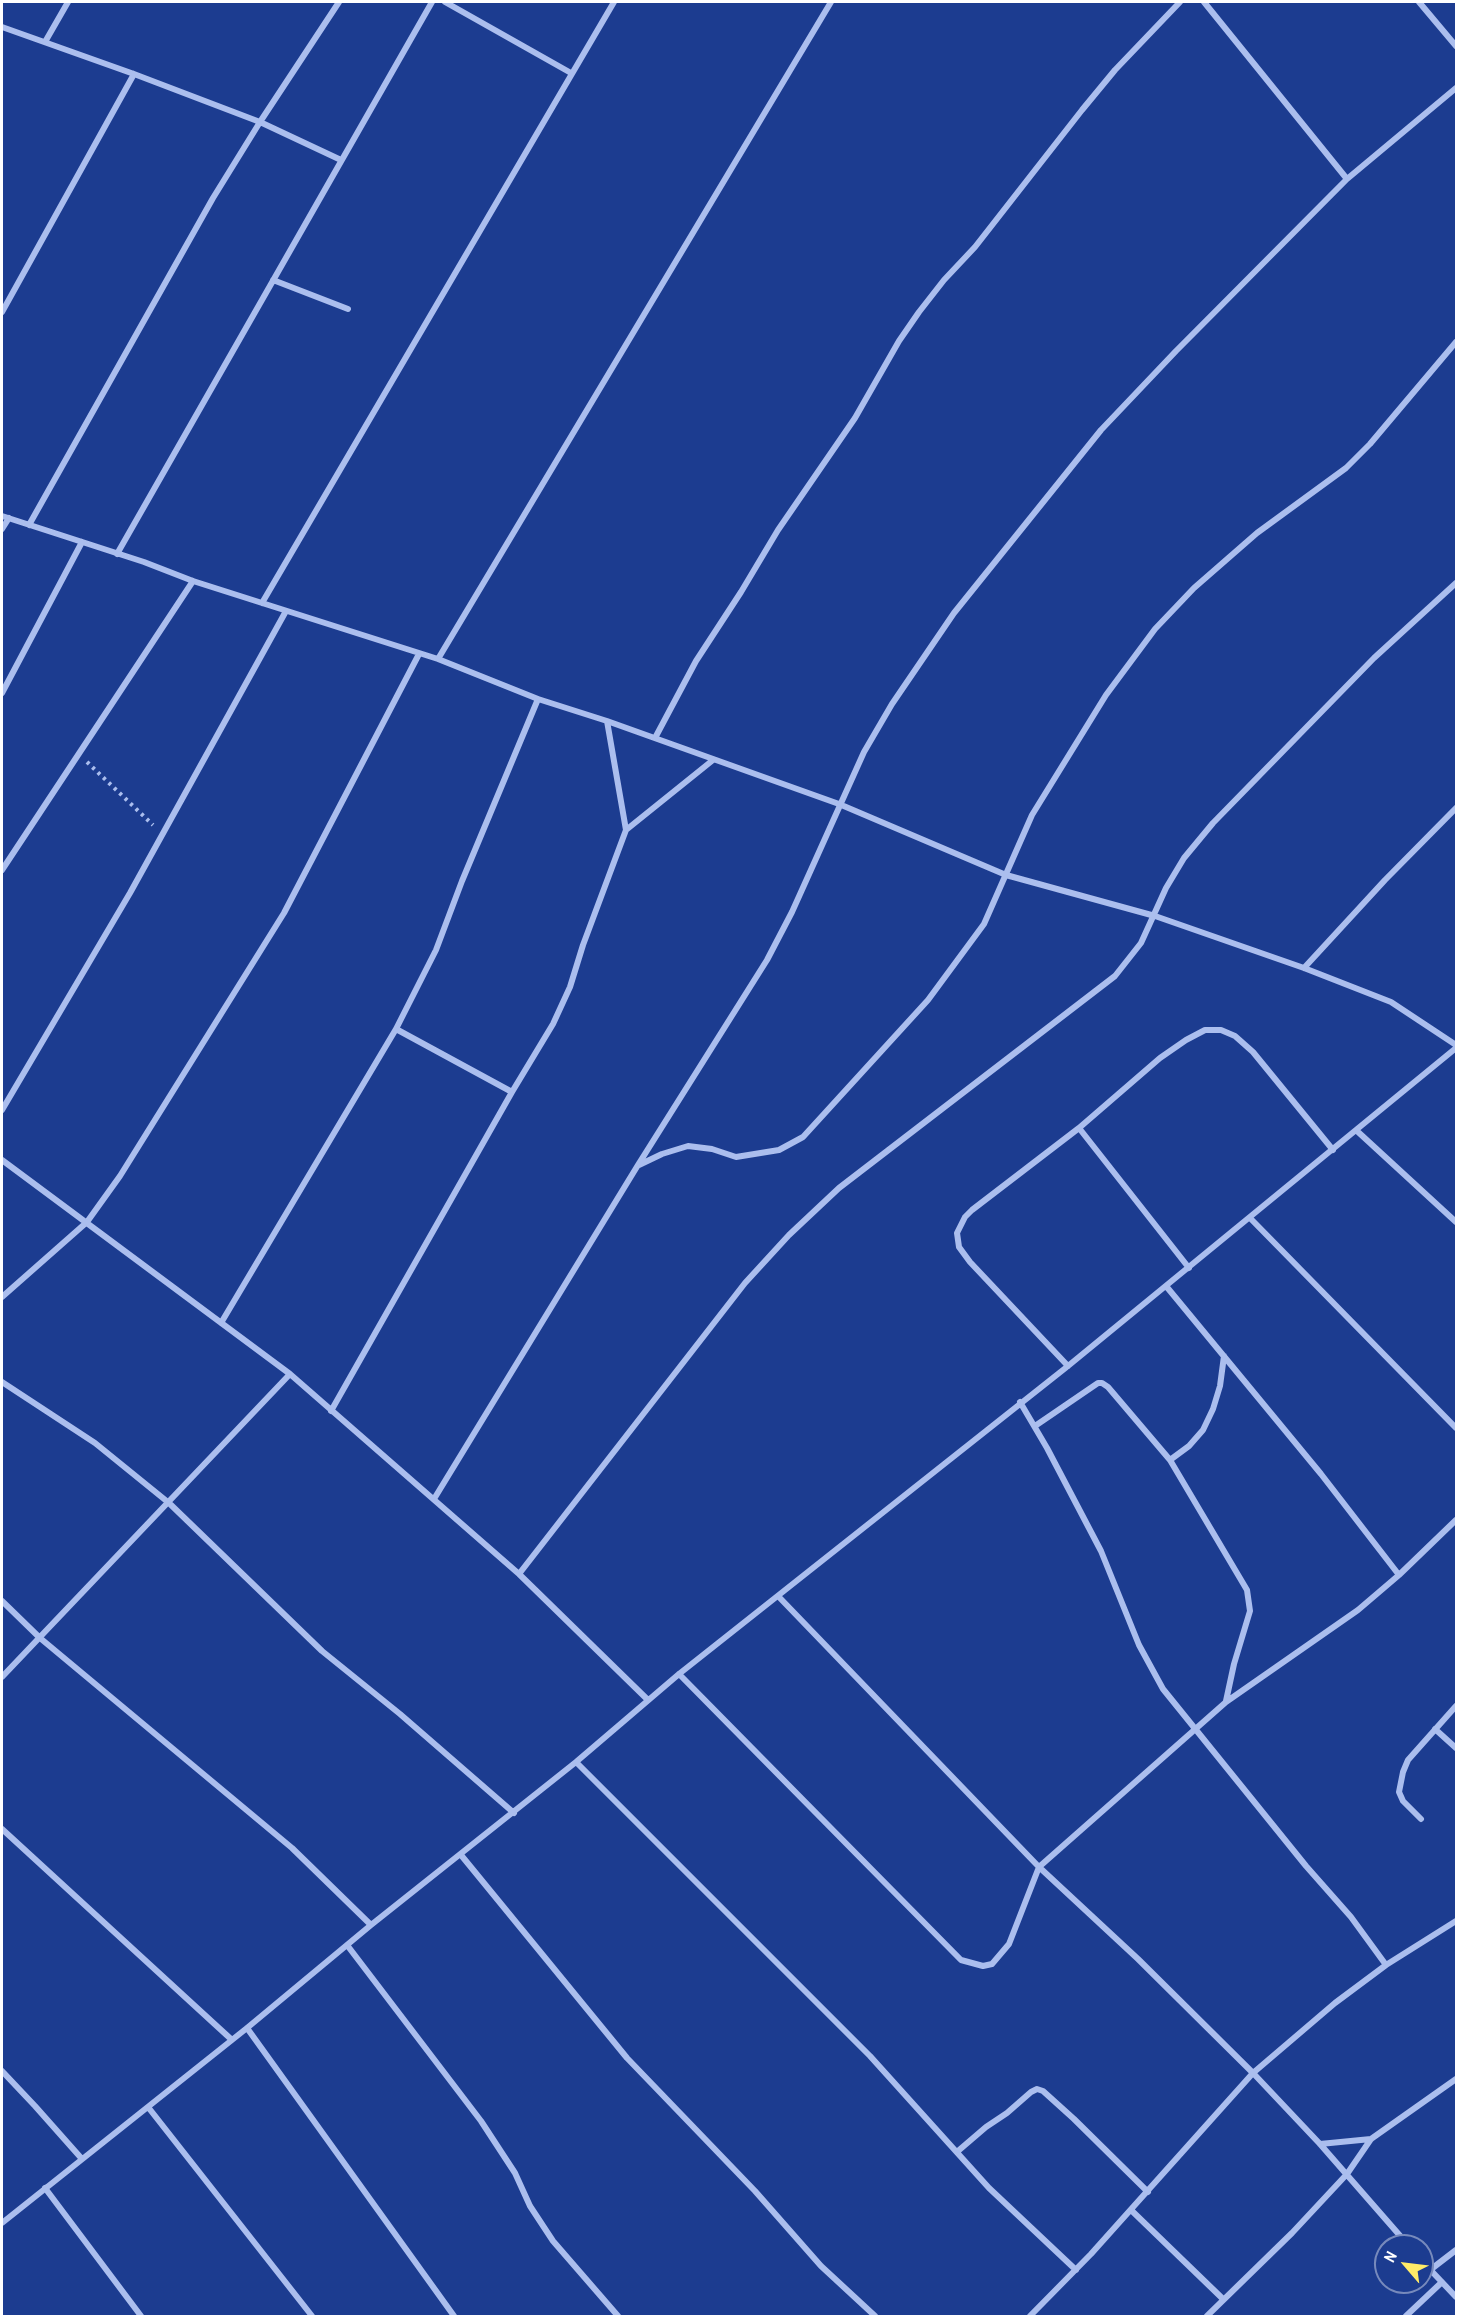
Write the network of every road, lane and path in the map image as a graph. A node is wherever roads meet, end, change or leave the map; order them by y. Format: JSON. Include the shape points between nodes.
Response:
{"nodes":[{"id":1,"x":68,"y":2,"type":"edge"},
{"id":2,"x":339,"y":2,"type":"edge"},
{"id":3,"x":432,"y":2,"type":"edge"},
{"id":4,"x":445,"y":2,"type":"edge"},
{"id":5,"x":614,"y":2,"type":"edge"},
{"id":6,"x":831,"y":2,"type":"edge"},
{"id":7,"x":1180,"y":2,"type":"edge"},
{"id":8,"x":1204,"y":2,"type":"edge"},
{"id":9,"x":1419,"y":2,"type":"edge"},
{"id":10,"x":2,"y":27,"type":"edge"},
{"id":11,"x":45,"y":42,"type":"junction"},
{"id":12,"x":1456,"y":46,"type":"edge"},
{"id":13,"x":571,"y":73,"type":"junction"},
{"id":14,"x":134,"y":74,"type":"junction"},
{"id":15,"x":1456,"y":88,"type":"edge"},
{"id":16,"x":260,"y":122,"type":"junction"},
{"id":17,"x":341,"y":160,"type":"junction"},
{"id":18,"x":1347,"y":179,"type":"junction"},
{"id":19,"x":273,"y":280,"type":"junction"},
{"id":20,"x":348,"y":309,"type":"dead end"},
{"id":21,"x":2,"y":312,"type":"edge"},
{"id":22,"x":1456,"y":342,"type":"edge"},
{"id":23,"x":2,"y":516,"type":"edge"},
{"id":24,"x":9,"y":518,"type":"junction"},
{"id":25,"x":29,"y":525,"type":"junction"},
{"id":26,"x":2,"y":530,"type":"edge"},
{"id":27,"x":82,"y":542,"type":"junction"},
{"id":28,"x":117,"y":554,"type":"junction"},
{"id":29,"x":193,"y":581,"type":"junction"},
{"id":30,"x":1456,"y":583,"type":"edge"},
{"id":31,"x":262,"y":603,"type":"junction"},
{"id":32,"x":286,"y":611,"type":"junction"},
{"id":33,"x":419,"y":654,"type":"junction"},
{"id":34,"x":438,"y":659,"type":"junction"},
{"id":35,"x":2,"y":693,"type":"edge"},
{"id":36,"x":538,"y":699,"type":"junction"},
{"id":37,"x":607,"y":721,"type":"junction"},
{"id":38,"x":654,"y":738,"type":"junction"},
{"id":39,"x":78,"y":753,"type":"junction"},
{"id":40,"x":713,"y":760,"type":"junction"},
{"id":41,"x":838,"y":804,"type":"junction"},
{"id":42,"x":1456,"y":808,"type":"edge"},
{"id":43,"x":626,"y":830,"type":"junction"},
{"id":44,"x":162,"y":834,"type":"junction"},
{"id":45,"x":2,"y":870,"type":"edge"},
{"id":46,"x":1006,"y":875,"type":"junction"},
{"id":47,"x":1155,"y":916,"type":"junction"},
{"id":48,"x":1304,"y":968,"type":"junction"},
{"id":49,"x":396,"y":1029,"type":"junction"},
{"id":50,"x":1456,"y":1046,"type":"edge"},
{"id":51,"x":512,"y":1092,"type":"junction"},
{"id":52,"x":2,"y":1110,"type":"edge"},
{"id":53,"x":1079,"y":1128,"type":"junction"},
{"id":54,"x":1357,"y":1131,"type":"junction"},
{"id":55,"x":1333,"y":1150,"type":"junction"},
{"id":56,"x":2,"y":1160,"type":"edge"},
{"id":57,"x":638,"y":1165,"type":"junction"},
{"id":58,"x":1250,"y":1218,"type":"junction"},
{"id":59,"x":87,"y":1222,"type":"junction"},
{"id":60,"x":1456,"y":1222,"type":"edge"},
{"id":61,"x":1189,"y":1268,"type":"junction"},
{"id":62,"x":1166,"y":1287,"type":"junction"},
{"id":63,"x":2,"y":1297,"type":"edge"},
{"id":64,"x":221,"y":1323,"type":"junction"},
{"id":65,"x":1224,"y":1355,"type":"junction"},
{"id":66,"x":1068,"y":1366,"type":"junction"},
{"id":67,"x":290,"y":1374,"type":"junction"},
{"id":68,"x":2,"y":1382,"type":"edge"},
{"id":69,"x":1020,"y":1402,"type":"junction"},
{"id":70,"x":331,"y":1412,"type":"junction"},
{"id":71,"x":1035,"y":1426,"type":"junction"},
{"id":72,"x":1456,"y":1428,"type":"edge"},
{"id":73,"x":1170,"y":1460,"type":"junction"},
{"id":74,"x":434,"y":1499,"type":"junction"},
{"id":75,"x":169,"y":1503,"type":"junction"},
{"id":76,"x":1456,"y":1520,"type":"edge"},
{"id":77,"x":519,"y":1574,"type":"junction"},
{"id":78,"x":1399,"y":1575,"type":"junction"},
{"id":79,"x":778,"y":1596,"type":"junction"},
{"id":80,"x":2,"y":1601,"type":"edge"},
{"id":81,"x":40,"y":1638,"type":"junction"},
{"id":82,"x":679,"y":1674,"type":"junction"},
{"id":83,"x":2,"y":1677,"type":"edge"},
{"id":84,"x":648,"y":1700,"type":"junction"},
{"id":85,"x":1226,"y":1702,"type":"junction"},
{"id":86,"x":1456,"y":1706,"type":"edge"},
{"id":87,"x":1195,"y":1729,"type":"junction"},
{"id":88,"x":1435,"y":1729,"type":"junction"},
{"id":89,"x":1456,"y":1748,"type":"edge"},
{"id":90,"x":576,"y":1762,"type":"junction"},
{"id":91,"x":513,"y":1813,"type":"junction"},
{"id":92,"x":1421,"y":1819,"type":"dead end"},
{"id":93,"x":2,"y":1829,"type":"edge"},
{"id":94,"x":461,"y":1855,"type":"junction"},
{"id":95,"x":1039,"y":1867,"type":"junction"},
{"id":96,"x":1456,"y":1921,"type":"edge"},
{"id":97,"x":371,"y":1925,"type":"junction"},
{"id":98,"x":347,"y":1946,"type":"junction"},
{"id":99,"x":1386,"y":1965,"type":"junction"},
{"id":100,"x":247,"y":2028,"type":"junction"},
{"id":101,"x":232,"y":2040,"type":"junction"},
{"id":102,"x":2,"y":2071,"type":"edge"},
{"id":103,"x":1253,"y":2073,"type":"junction"},
{"id":104,"x":1456,"y":2079,"type":"edge"},
{"id":105,"x":148,"y":2107,"type":"junction"},
{"id":106,"x":1371,"y":2139,"type":"junction"},
{"id":107,"x":1320,"y":2144,"type":"junction"},
{"id":108,"x":958,"y":2151,"type":"junction"},
{"id":109,"x":81,"y":2159,"type":"junction"},
{"id":110,"x":1347,"y":2174,"type":"junction"},
{"id":111,"x":45,"y":2188,"type":"junction"},
{"id":112,"x":1148,"y":2192,"type":"junction"},
{"id":113,"x":1131,"y":2210,"type":"junction"},
{"id":114,"x":2,"y":2223,"type":"edge"},
{"id":115,"x":1399,"y":2234,"type":"edge"},
{"id":116,"x":1456,"y":2250,"type":"edge"},
{"id":117,"x":1434,"y":2267,"type":"edge"},
{"id":118,"x":1076,"y":2270,"type":"junction"},
{"id":119,"x":1434,"y":2274,"type":"edge"},
{"id":120,"x":1442,"y":2282,"type":"junction"},
{"id":121,"x":1456,"y":2297,"type":"edge"},
{"id":122,"x":1223,"y":2299,"type":"junction"},
{"id":123,"x":141,"y":2316,"type":"edge"},
{"id":124,"x":312,"y":2316,"type":"edge"},
{"id":125,"x":454,"y":2316,"type":"edge"},
{"id":126,"x":618,"y":2316,"type":"edge"},
{"id":127,"x":875,"y":2316,"type":"edge"},
{"id":128,"x":1030,"y":2316,"type":"edge"},
{"id":129,"x":1207,"y":2316,"type":"edge"},
{"id":130,"x":1406,"y":2316,"type":"edge"}],
"edges":[{"from":1,"to":11,"type":"street"},
{"from":2,"to":16,"type":"street"},
{"from":3,"to":17,"type":"street"},
{"from":4,"to":13,"type":"street"},
{"from":5,"to":13,"type":"street"},
{"from":6,"to":34,"type":"street"},
{"from":7,"to":38,"type":"street","via":[[1088,102],[919,312],[855,418],[696,660]]},
{"from":8,"to":18,"type":"street"},
{"from":9,"to":12,"type":"street"},
{"from":10,"to":11,"type":"street"},
{"from":11,"to":14,"type":"street"},
{"from":13,"to":31,"type":"street"},
{"from":14,"to":16,"type":"street"},
{"from":14,"to":21,"type":"street"},
{"from":15,"to":18,"type":"street"},
{"from":16,"to":17,"type":"street"},
{"from":16,"to":25,"type":"street"},
{"from":17,"to":19,"type":"street"},
{"from":18,"to":41,"type":"street","via":[[1101,430],[954,613],[892,704]]},
{"from":19,"to":20,"type":"street"},
{"from":19,"to":28,"type":"street"},
{"from":22,"to":46,"type":"street","via":[[1346,468],[1257,533],[1194,588],[1155,629],[1064,761],[1032,814]]},
{"from":23,"to":24,"type":"street"},
{"from":24,"to":25,"type":"street"},
{"from":24,"to":26,"type":"street"},
{"from":25,"to":27,"type":"street"},
{"from":27,"to":28,"type":"street"},
{"from":27,"to":35,"type":"street"},
{"from":28,"to":29,"type":"street"},
{"from":29,"to":31,"type":"street"},
{"from":29,"to":39,"type":"street"},
{"from":30,"to":47,"type":"street","via":[[1374,658],[1213,823],[1184,858]]},
{"from":31,"to":32,"type":"street"},
{"from":32,"to":33,"type":"street"},
{"from":32,"to":44,"type":"street"},
{"from":33,"to":34,"type":"street"},
{"from":33,"to":59,"type":"street","via":[[284,913]]},
{"from":34,"to":36,"type":"street"},
{"from":36,"to":37,"type":"street"},
{"from":36,"to":49,"type":"street","via":[[436,950]]},
{"from":37,"to":38,"type":"street"},
{"from":37,"to":43,"type":"street"},
{"from":38,"to":40,"type":"street"},
{"from":39,"to":44,"type":"path"},
{"from":39,"to":45,"type":"street"},
{"from":40,"to":41,"type":"street"},
{"from":40,"to":43,"type":"street"},
{"from":41,"to":46,"type":"street"},
{"from":41,"to":57,"type":"street","via":[[767,960]]},
{"from":42,"to":48,"type":"street"},
{"from":43,"to":51,"type":"street","via":[[570,987],[553,1024]]},
{"from":44,"to":52,"type":"street"},
{"from":46,"to":47,"type":"street"},
{"from":46,"to":57,"type":"street","via":[[984,924],[928,1000],[803,1137],[780,1150],[736,1156],[688,1146]]},
{"from":47,"to":48,"type":"street"},
{"from":47,"to":77,"type":"street","via":[[1141,943],[1115,976],[839,1188],[789,1235],[745,1283]]},
{"from":48,"to":50,"type":"street","via":[[1391,1002]]},
{"from":49,"to":51,"type":"street"},
{"from":49,"to":64,"type":"street"},
{"from":50,"to":54,"type":"street"},
{"from":51,"to":70,"type":"street"},
{"from":53,"to":55,"type":"street","via":[[1160,1058],[1197,1033],[1214,1029],[1235,1036],[1253,1052]]},
{"from":53,"to":61,"type":"street"},
{"from":53,"to":66,"type":"street","via":[[972,1210],[957,1233],[959,1247],[970,1262]]},
{"from":54,"to":55,"type":"street"},
{"from":54,"to":60,"type":"street"},
{"from":55,"to":58,"type":"street"},
{"from":56,"to":59,"type":"street"},
{"from":57,"to":74,"type":"street"},
{"from":58,"to":61,"type":"street"},
{"from":58,"to":72,"type":"street"},
{"from":59,"to":63,"type":"street"},
{"from":59,"to":64,"type":"street"},
{"from":61,"to":62,"type":"street"},
{"from":62,"to":65,"type":"street"},
{"from":62,"to":66,"type":"street"},
{"from":64,"to":67,"type":"street"},
{"from":65,"to":73,"type":"street","via":[[1220,1386],[1203,1430]]},
{"from":65,"to":78,"type":"street"},
{"from":66,"to":69,"type":"street"},
{"from":67,"to":70,"type":"street"},
{"from":67,"to":75,"type":"street"},
{"from":68,"to":75,"type":"street","via":[[94,1443]]},
{"from":69,"to":71,"type":"street"},
{"from":69,"to":79,"type":"street"},
{"from":70,"to":74,"type":"street"},
{"from":71,"to":73,"type":"street","via":[[1102,1383]]},
{"from":71,"to":87,"type":"street","via":[[1101,1551],[1139,1645],[1163,1689]]},
{"from":73,"to":85,"type":"street","via":[[1247,1590],[1250,1611]]},
{"from":74,"to":77,"type":"street"},
{"from":75,"to":81,"type":"street"},
{"from":75,"to":91,"type":"street","via":[[322,1651]]},
{"from":76,"to":78,"type":"street"},
{"from":77,"to":84,"type":"street"},
{"from":78,"to":85,"type":"street","via":[[1358,1610]]},
{"from":79,"to":82,"type":"street"},
{"from":79,"to":95,"type":"street"},
{"from":80,"to":81,"type":"street"},
{"from":81,"to":83,"type":"street"},
{"from":81,"to":97,"type":"street","via":[[292,1848]]},
{"from":82,"to":84,"type":"street"},
{"from":82,"to":95,"type":"street","via":[[961,1960],[982,1966],[999,1958],[1009,1944]]},
{"from":84,"to":90,"type":"street"},
{"from":85,"to":87,"type":"street"},
{"from":86,"to":88,"type":"street"},
{"from":87,"to":95,"type":"street"},
{"from":87,"to":99,"type":"street","via":[[1352,1917]]},
{"from":88,"to":89,"type":"street"},
{"from":88,"to":92,"type":"street","via":[[1408,1760],[1400,1781],[1403,1802]]},
{"from":90,"to":91,"type":"street"},
{"from":90,"to":108,"type":"street","via":[[870,2056]]},
{"from":91,"to":94,"type":"street"},
{"from":93,"to":101,"type":"street"},
{"from":94,"to":97,"type":"street"},
{"from":94,"to":127,"type":"street","via":[[627,2058],[821,2266]]},
{"from":95,"to":103,"type":"street"},
{"from":96,"to":99,"type":"street"},
{"from":97,"to":98,"type":"street"},
{"from":98,"to":100,"type":"street"},
{"from":98,"to":126,"type":"street","via":[[481,2121],[553,2241]]},
{"from":99,"to":103,"type":"street"},
{"from":100,"to":101,"type":"street"},
{"from":100,"to":125,"type":"street"},
{"from":101,"to":105,"type":"street"},
{"from":102,"to":109,"type":"street"},
{"from":103,"to":107,"type":"street"},
{"from":103,"to":112,"type":"street"},
{"from":104,"to":106,"type":"street"},
{"from":105,"to":109,"type":"street"},
{"from":105,"to":124,"type":"street"},
{"from":106,"to":107,"type":"street"},
{"from":106,"to":110,"type":"street"},
{"from":107,"to":110,"type":"street"},
{"from":108,"to":112,"type":"street","via":[[1037,2089],[1074,2119]]},
{"from":108,"to":118,"type":"street","via":[[989,2188]]},
{"from":109,"to":111,"type":"street"},
{"from":110,"to":115,"type":"street"},
{"from":110,"to":122,"type":"street"},
{"from":111,"to":114,"type":"street"},
{"from":111,"to":123,"type":"street"},
{"from":112,"to":113,"type":"street"},
{"from":113,"to":118,"type":"street"},
{"from":113,"to":122,"type":"street"},
{"from":116,"to":117,"type":"street"},
{"from":118,"to":128,"type":"street"},
{"from":119,"to":120,"type":"street"},
{"from":120,"to":121,"type":"street"},
{"from":120,"to":130,"type":"street"},
{"from":122,"to":129,"type":"street"}]}
